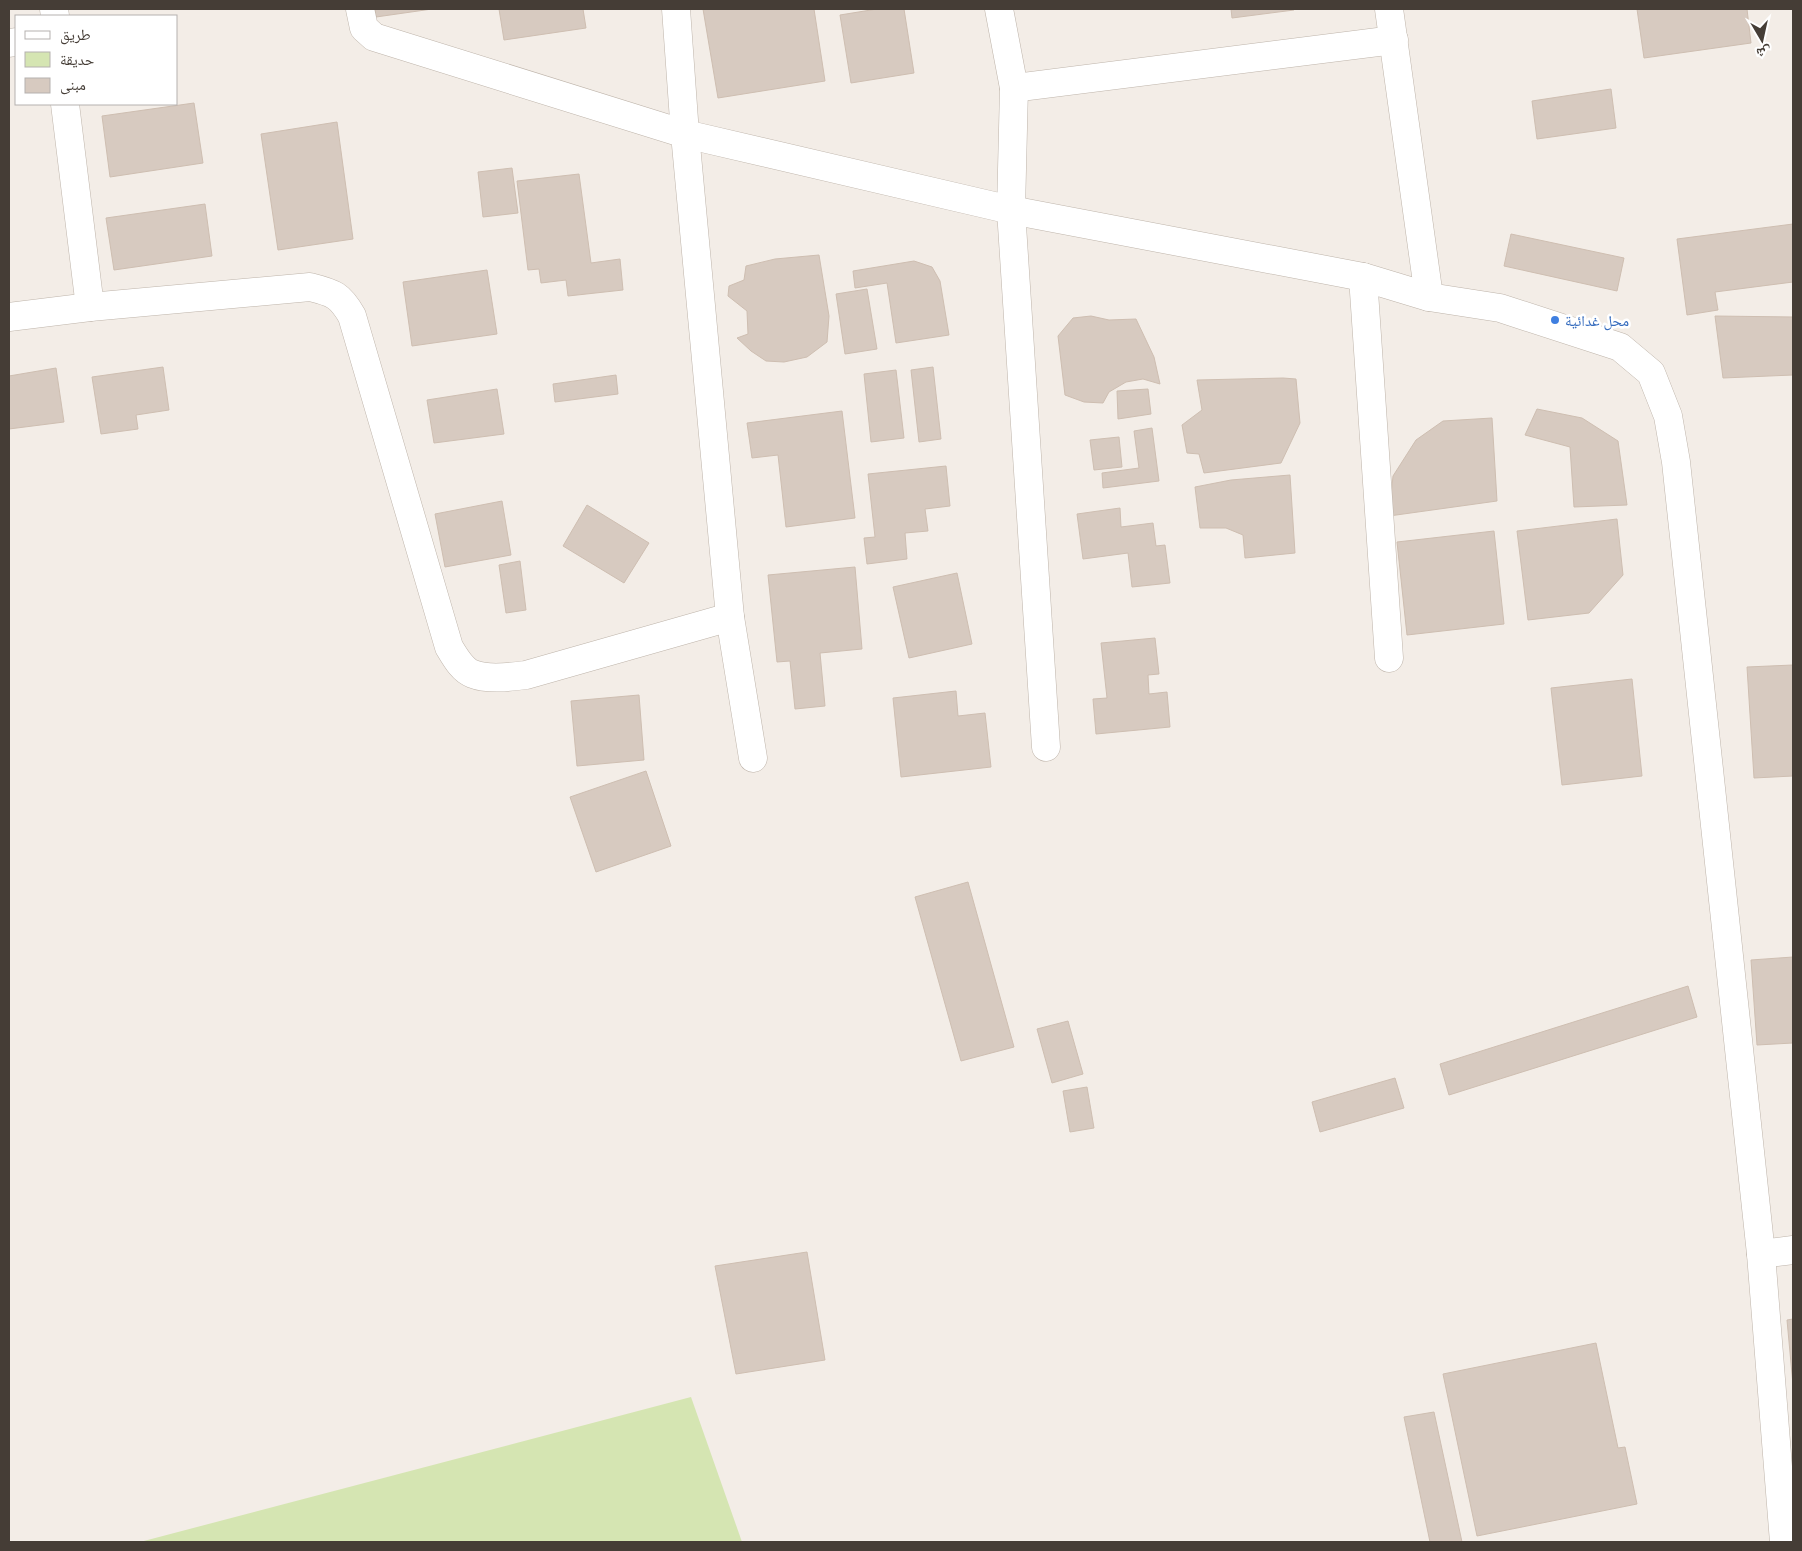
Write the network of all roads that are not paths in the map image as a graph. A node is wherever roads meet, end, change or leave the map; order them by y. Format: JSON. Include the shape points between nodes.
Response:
{"nodes":[{"id":1,"x":360,"y":9,"type":"edge"},
{"id":2,"x":676,"y":9,"type":"edge"},
{"id":3,"x":999,"y":9,"type":"edge"},
{"id":4,"x":1390,"y":9,"type":"edge"},
{"id":5,"x":1394,"y":40,"type":"junction"},
{"id":6,"x":1014,"y":88,"type":"junction"},
{"id":7,"x":64,"y":105,"type":"edge"},
{"id":8,"x":685,"y":134,"type":"junction"},
{"id":9,"x":1011,"y":210,"type":"junction"},
{"id":10,"x":1363,"y":277,"type":"junction"},
{"id":11,"x":1429,"y":297,"type":"junction"},
{"id":12,"x":90,"y":307,"type":"junction"},
{"id":13,"x":9,"y":317,"type":"edge"},
{"id":14,"x":730,"y":617,"type":"junction"},
{"id":15,"x":1389,"y":658,"type":"dead end"},
{"id":16,"x":1046,"y":747,"type":"dead end"},
{"id":17,"x":753,"y":758,"type":"dead end"},
{"id":18,"x":1793,"y":1250,"type":"edge"},
{"id":19,"x":1761,"y":1254,"type":"junction"},
{"id":20,"x":1784,"y":1542,"type":"edge"}],
"edges":[{"from":1,"to":8,"type":"street","via":[[364,28],[374,37]]},
{"from":2,"to":8,"type":"street"},
{"from":3,"to":6,"type":"street"},
{"from":4,"to":5,"type":"street"},
{"from":5,"to":6,"type":"street"},
{"from":5,"to":11,"type":"street"},
{"from":6,"to":9,"type":"street"},
{"from":7,"to":12,"type":"street"},
{"from":8,"to":9,"type":"street"},
{"from":8,"to":14,"type":"street"},
{"from":9,"to":10,"type":"street"},
{"from":9,"to":16,"type":"street"},
{"from":10,"to":11,"type":"street"},
{"from":10,"to":15,"type":"street"},
{"from":11,"to":19,"type":"street","via":[[1500,308],[1620,347],[1651,373],[1668,416],[1678,472]]},
{"from":12,"to":13,"type":"street"},
{"from":12,"to":14,"type":"street","via":[[310,287],[330,292],[344,301],[352,316],[449,648],[459,663],[473,674],[498,678],[526,676]]},
{"from":14,"to":17,"type":"street"},
{"from":18,"to":19,"type":"street"},
{"from":19,"to":20,"type":"street"}]}
